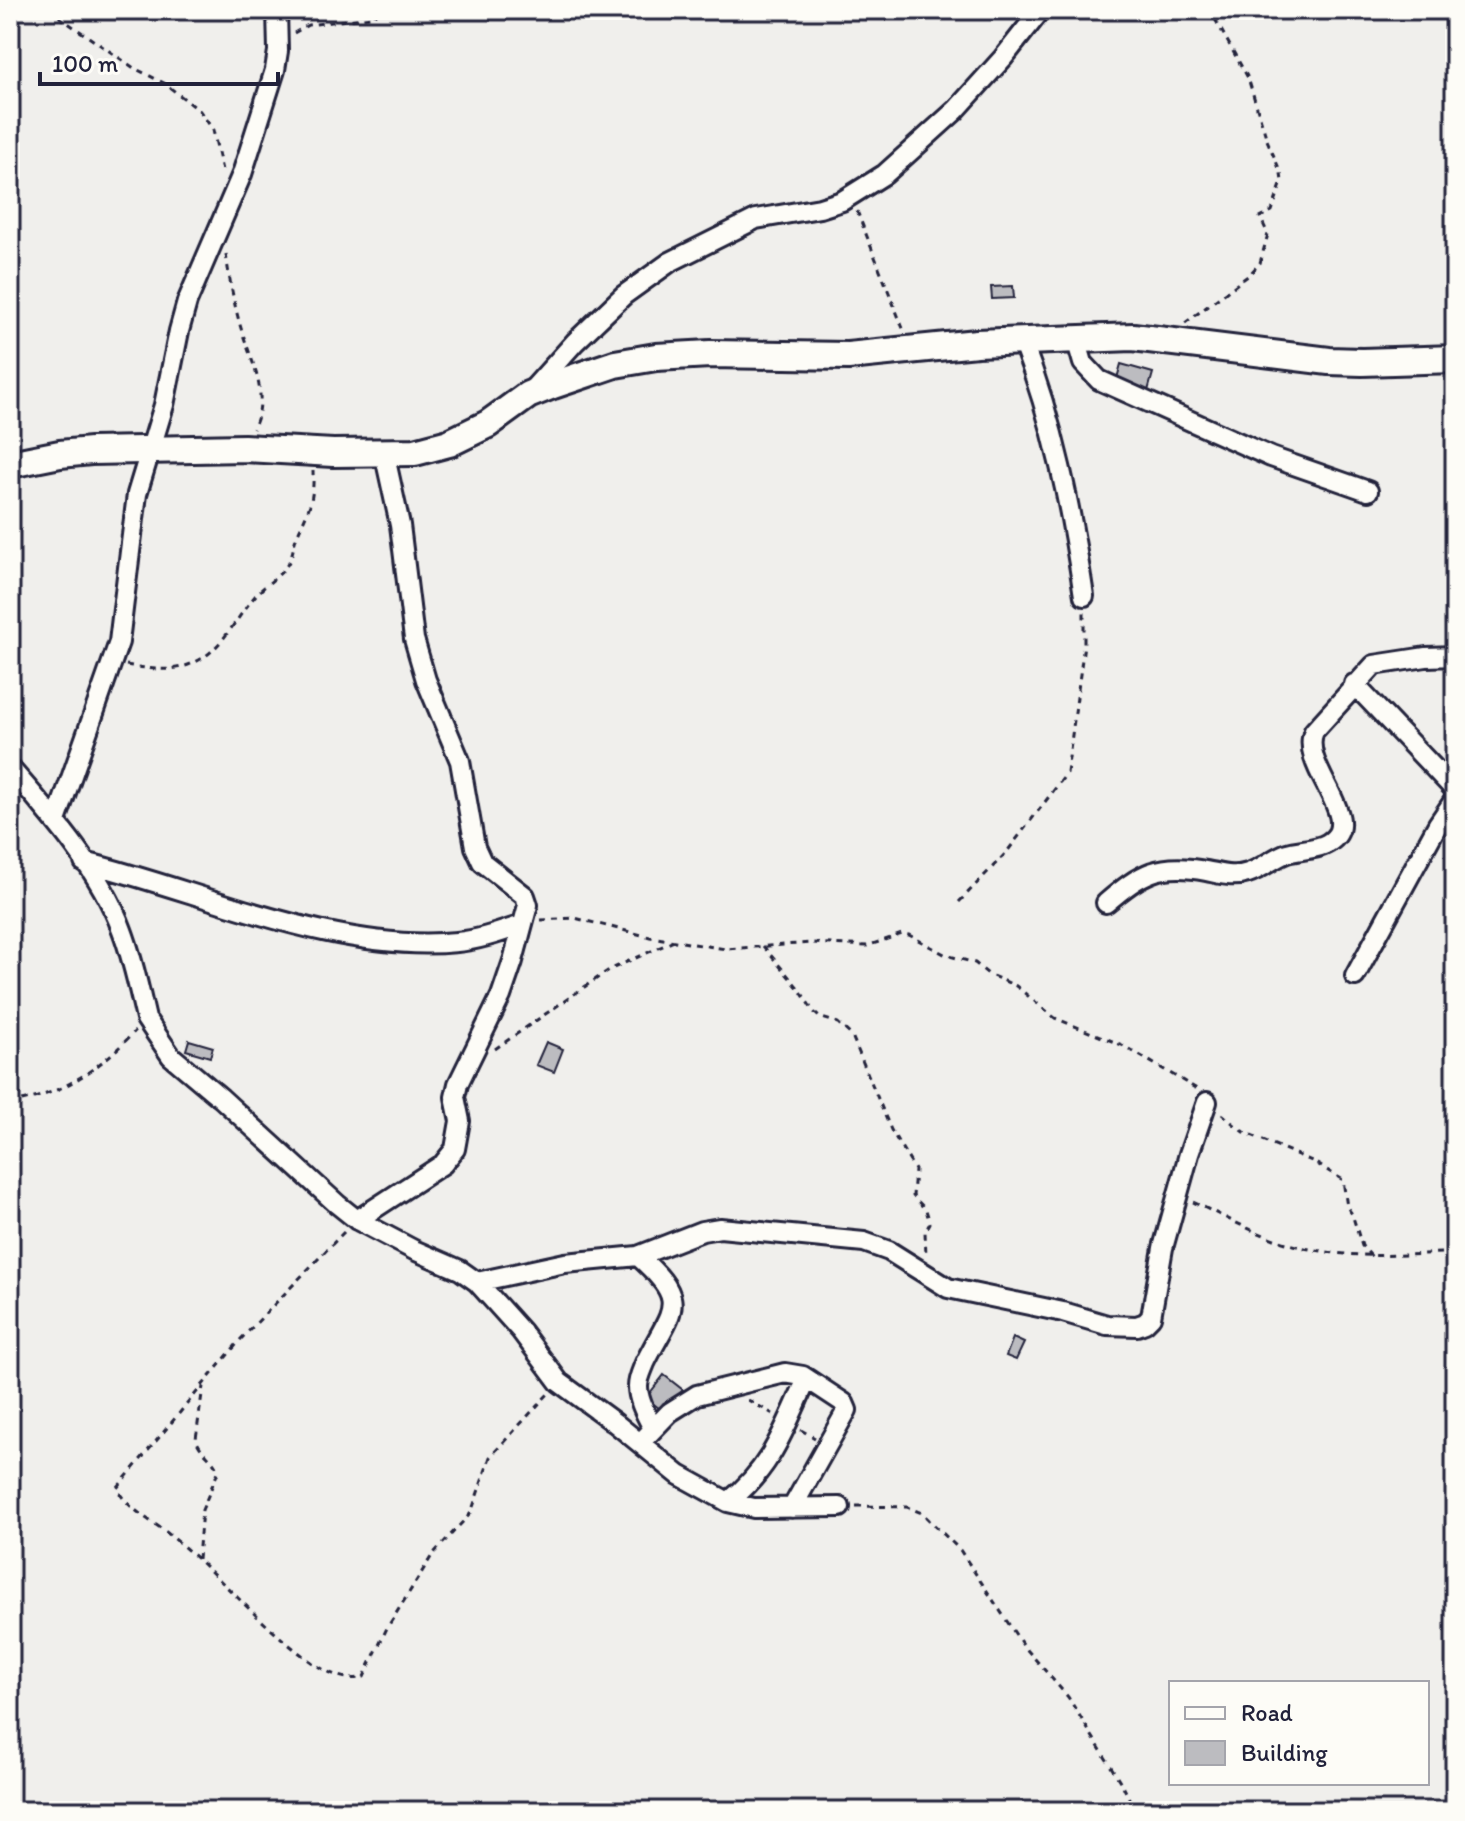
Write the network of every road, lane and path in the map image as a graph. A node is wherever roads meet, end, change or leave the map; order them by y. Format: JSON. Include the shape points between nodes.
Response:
{"nodes":[{"id":1,"x":49,"y":10,"type":"edge"},
{"id":2,"x":277,"y":10,"type":"edge"},
{"id":3,"x":380,"y":10,"type":"edge"},
{"id":4,"x":1041,"y":10,"type":"edge"},
{"id":5,"x":1210,"y":10,"type":"edge"},
{"id":6,"x":278,"y":51,"type":"junction"},
{"id":7,"x":223,"y":175,"type":"dead end"},
{"id":8,"x":851,"y":197,"type":"junction"},
{"id":9,"x":221,"y":227,"type":"junction"},
{"id":10,"x":1076,"y":339,"type":"junction"},
{"id":11,"x":1159,"y":340,"type":"junction"},
{"id":12,"x":1022,"y":341,"type":"junction"},
{"id":13,"x":910,"y":349,"type":"junction"},
{"id":14,"x":1455,"y":359,"type":"edge"},
{"id":15,"x":528,"y":395,"type":"junction"},
{"id":16,"x":244,"y":448,"type":"junction"},
{"id":17,"x":151,"y":450,"type":"junction"},
{"id":18,"x":313,"y":451,"type":"junction"},
{"id":19,"x":384,"y":452,"type":"junction"},
{"id":20,"x":10,"y":464,"type":"edge"},
{"id":21,"x":1368,"y":491,"type":"dead end"},
{"id":22,"x":1084,"y":596,"type":"joint"},
{"id":23,"x":1455,"y":656,"type":"edge"},
{"id":24,"x":113,"y":663,"type":"junction"},
{"id":25,"x":1354,"y":684,"type":"junction"},
{"id":26,"x":10,"y":768,"type":"edge"},
{"id":27,"x":1455,"y":790,"type":"edge"},
{"id":28,"x":1455,"y":799,"type":"edge"},
{"id":29,"x":56,"y":821,"type":"junction"},
{"id":30,"x":84,"y":862,"type":"junction"},
{"id":31,"x":959,"y":902,"type":"dead end"},
{"id":32,"x":1106,"y":903,"type":"dead end"},
{"id":33,"x":522,"y":925,"type":"junction"},
{"id":34,"x":676,"y":939,"type":"junction"},
{"id":35,"x":763,"y":946,"type":"junction"},
{"id":36,"x":1355,"y":976,"type":"dead end"},
{"id":37,"x":146,"y":1019,"type":"junction"},
{"id":38,"x":469,"y":1060,"type":"junction"},
{"id":39,"x":1207,"y":1102,"type":"junction"},
{"id":40,"x":10,"y":1103,"type":"edge"},
{"id":41,"x":1179,"y":1195,"type":"junction"},
{"id":42,"x":357,"y":1220,"type":"junction"},
{"id":43,"x":1455,"y":1252,"type":"edge"},
{"id":44,"x":638,"y":1256,"type":"junction"},
{"id":45,"x":1372,"y":1257,"type":"junction"},
{"id":46,"x":927,"y":1276,"type":"junction"},
{"id":47,"x":477,"y":1282,"type":"junction"},
{"id":48,"x":807,"y":1379,"type":"junction"},
{"id":49,"x":559,"y":1382,"type":"junction"},
{"id":50,"x":203,"y":1386,"type":"junction"},
{"id":51,"x":724,"y":1387,"type":"junction"},
{"id":52,"x":787,"y":1422,"type":"junction"},
{"id":53,"x":646,"y":1436,"type":"junction"},
{"id":54,"x":829,"y":1445,"type":"junction"},
{"id":55,"x":728,"y":1502,"type":"junction"},
{"id":56,"x":840,"y":1507,"type":"joint"},
{"id":57,"x":792,"y":1508,"type":"junction"},
{"id":58,"x":198,"y":1559,"type":"junction"},
{"id":59,"x":1135,"y":1811,"type":"edge"}],
"edges":[{"from":1,"to":7,"type":"path","via":[[200,111],[213,130]]},
{"from":2,"to":6,"type":"street"},
{"from":3,"to":6,"type":"path","via":[[372,17],[299,28]]},
{"from":4,"to":8,"type":"street","via":[[956,110]]},
{"from":5,"to":11,"type":"path","via":[[1248,78],[1282,182],[1273,210],[1260,217],[1268,234],[1260,263]]},
{"from":6,"to":9,"type":"street","via":[[253,143]]},
{"from":8,"to":13,"type":"path"},
{"from":8,"to":15,"type":"street","via":[[756,219],[670,262],[624,295]]},
{"from":9,"to":16,"type":"path","via":[[240,325],[258,375],[258,420]]},
{"from":9,"to":17,"type":"street","via":[[187,302]]},
{"from":10,"to":11,"type":"street"},
{"from":10,"to":12,"type":"street"},
{"from":10,"to":21,"type":"street","via":[[1083,363],[1099,380],[1271,457]]},
{"from":11,"to":14,"type":"street","via":[[1329,361]]},
{"from":12,"to":13,"type":"street"},
{"from":12,"to":22,"type":"street","via":[[1052,433]]},
{"from":13,"to":15,"type":"street","via":[[848,356],[656,357],[592,371]]},
{"from":15,"to":19,"type":"street","via":[[488,424],[449,443],[415,452]]},
{"from":16,"to":17,"type":"street"},
{"from":16,"to":18,"type":"street"},
{"from":17,"to":20,"type":"street","via":[[60,454]]},
{"from":17,"to":24,"type":"street","via":[[132,522]]},
{"from":18,"to":19,"type":"street"},
{"from":18,"to":24,"type":"path","via":[[310,512],[289,562],[220,640],[198,662],[171,670]]},
{"from":19,"to":33,"type":"street","via":[[400,525],[414,639],[460,761],[475,847],[482,862],[525,896]]},
{"from":22,"to":31,"type":"path","via":[[1084,644],[1068,770],[1006,853]]},
{"from":23,"to":25,"type":"street","via":[[1374,665]]},
{"from":24,"to":29,"type":"street"},
{"from":25,"to":27,"type":"street"},
{"from":25,"to":32,"type":"street","via":[[1311,739],[1312,759],[1338,809],[1336,836],[1242,875],[1189,868],[1152,870]]},
{"from":26,"to":29,"type":"street"},
{"from":28,"to":36,"type":"street"},
{"from":29,"to":30,"type":"street"},
{"from":30,"to":33,"type":"street","via":[[274,918],[360,937],[458,942]]},
{"from":30,"to":37,"type":"street","via":[[122,930]]},
{"from":33,"to":34,"type":"path","via":[[575,918]]},
{"from":33,"to":38,"type":"street","via":[[501,996]]},
{"from":34,"to":35,"type":"path","via":[[710,948]]},
{"from":34,"to":38,"type":"path","via":[[609,970],[498,1047]]},
{"from":35,"to":39,"type":"path","via":[[867,946],[909,935],[1008,981],[1055,1018],[1122,1045],[1196,1087]]},
{"from":35,"to":46,"type":"path","via":[[813,1011],[847,1031],[862,1055],[891,1130],[915,1170],[913,1196],[930,1223],[924,1244]]},
{"from":37,"to":40,"type":"path","via":[[85,1076]]},
{"from":37,"to":42,"type":"street","via":[[171,1056]]},
{"from":38,"to":42,"type":"street","via":[[455,1097],[460,1121],[455,1149],[443,1164]]},
{"from":39,"to":41,"type":"street"},
{"from":39,"to":45,"type":"path","via":[[1242,1131],[1343,1180],[1347,1207],[1362,1246]]},
{"from":41,"to":45,"type":"path","via":[[1281,1242]]},
{"from":41,"to":46,"type":"street","via":[[1151,1317],[1137,1326],[1107,1325],[959,1291]]},
{"from":42,"to":47,"type":"street"},
{"from":42,"to":50,"type":"path","via":[[241,1339]]},
{"from":43,"to":45,"type":"path"},
{"from":44,"to":46,"type":"street","via":[[720,1228],[864,1242],[884,1248]]},
{"from":44,"to":47,"type":"street","via":[[565,1263]]},
{"from":44,"to":53,"type":"street","via":[[669,1294],[673,1309],[638,1382]]},
{"from":47,"to":49,"type":"street"},
{"from":48,"to":51,"type":"street","via":[[785,1373]]},
{"from":48,"to":52,"type":"street"},
{"from":48,"to":54,"type":"street","via":[[846,1406]]},
{"from":49,"to":53,"type":"street"},
{"from":49,"to":58,"type":"path","via":[[496,1449],[471,1513],[433,1554],[364,1677],[344,1678],[314,1663]]},
{"from":50,"to":58,"type":"path","via":[[196,1439],[218,1472],[202,1510]]},
{"from":50,"to":58,"type":"path","via":[[117,1488]]},
{"from":51,"to":52,"type":"path"},
{"from":51,"to":53,"type":"street","via":[[683,1402]]},
{"from":52,"to":54,"type":"path"},
{"from":52,"to":55,"type":"street","via":[[759,1474]]},
{"from":53,"to":55,"type":"street","via":[[679,1475]]},
{"from":54,"to":57,"type":"street"},
{"from":55,"to":57,"type":"street"},
{"from":56,"to":57,"type":"street"},
{"from":56,"to":59,"type":"path","via":[[907,1507],[922,1513],[960,1550],[1022,1644],[1068,1697]]}]}
